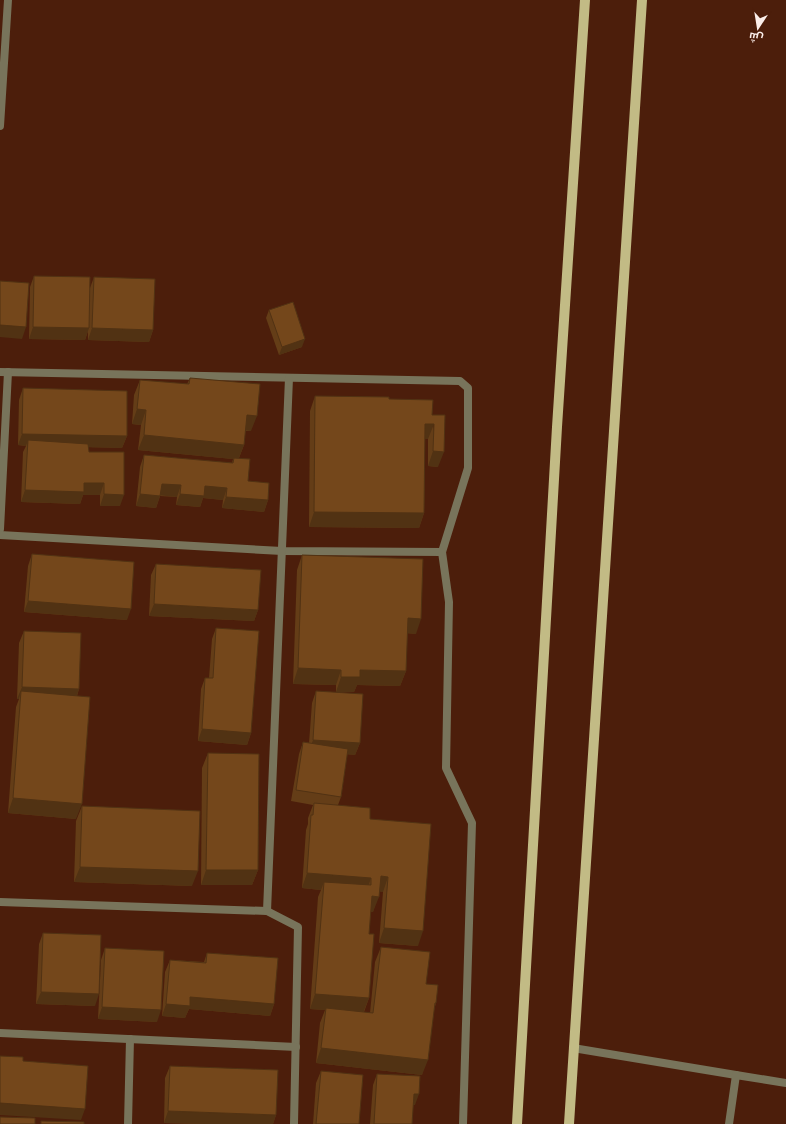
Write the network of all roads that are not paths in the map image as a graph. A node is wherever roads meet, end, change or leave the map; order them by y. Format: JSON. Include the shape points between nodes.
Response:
{"nodes":[{"id":1,"x":8,"y":0,"type":"edge"},
{"id":2,"x":585,"y":0,"type":"edge"},
{"id":3,"x":642,"y":0,"type":"edge"},
{"id":4,"x":0,"y":126,"type":"edge"},
{"id":5,"x":4,"y":372,"type":"edge"},
{"id":6,"x":289,"y":378,"type":"junction"},
{"id":7,"x":0,"y":529,"type":"edge"},
{"id":8,"x":0,"y":535,"type":"edge"},
{"id":9,"x":282,"y":551,"type":"junction"},
{"id":10,"x":442,"y":552,"type":"junction"},
{"id":11,"x":0,"y":902,"type":"edge"},
{"id":12,"x":267,"y":911,"type":"junction"},
{"id":13,"x":0,"y":1033,"type":"edge"},
{"id":14,"x":130,"y":1040,"type":"junction"},
{"id":15,"x":296,"y":1046,"type":"junction"},
{"id":16,"x":573,"y":1048,"type":"junction"},
{"id":17,"x":736,"y":1075,"type":"junction"},
{"id":18,"x":786,"y":1083,"type":"edge"},
{"id":19,"x":128,"y":1124,"type":"edge"},
{"id":20,"x":294,"y":1124,"type":"edge"},
{"id":21,"x":463,"y":1124,"type":"edge"},
{"id":22,"x":517,"y":1124,"type":"edge"},
{"id":23,"x":569,"y":1124,"type":"edge"},
{"id":24,"x":729,"y":1124,"type":"edge"}],
"edges":[{"from":1,"to":4,"type":"street"},
{"from":2,"to":22,"type":"main road","via":[[557,427]]},
{"from":3,"to":16,"type":"main road"},
{"from":5,"to":6,"type":"street"},
{"from":5,"to":7,"type":"street"},
{"from":6,"to":9,"type":"street"},
{"from":6,"to":10,"type":"street","via":[[460,382],[468,388],[468,468]]},
{"from":8,"to":9,"type":"street"},
{"from":9,"to":10,"type":"street"},
{"from":9,"to":12,"type":"street"},
{"from":10,"to":21,"type":"street","via":[[449,602],[446,768],[472,823]]},
{"from":11,"to":12,"type":"street"},
{"from":12,"to":15,"type":"street","via":[[298,927]]},
{"from":13,"to":14,"type":"street"},
{"from":14,"to":15,"type":"street"},
{"from":14,"to":19,"type":"street"},
{"from":15,"to":20,"type":"street"},
{"from":16,"to":17,"type":"street"},
{"from":16,"to":23,"type":"main road"},
{"from":17,"to":18,"type":"street"},
{"from":17,"to":24,"type":"street"}]}
